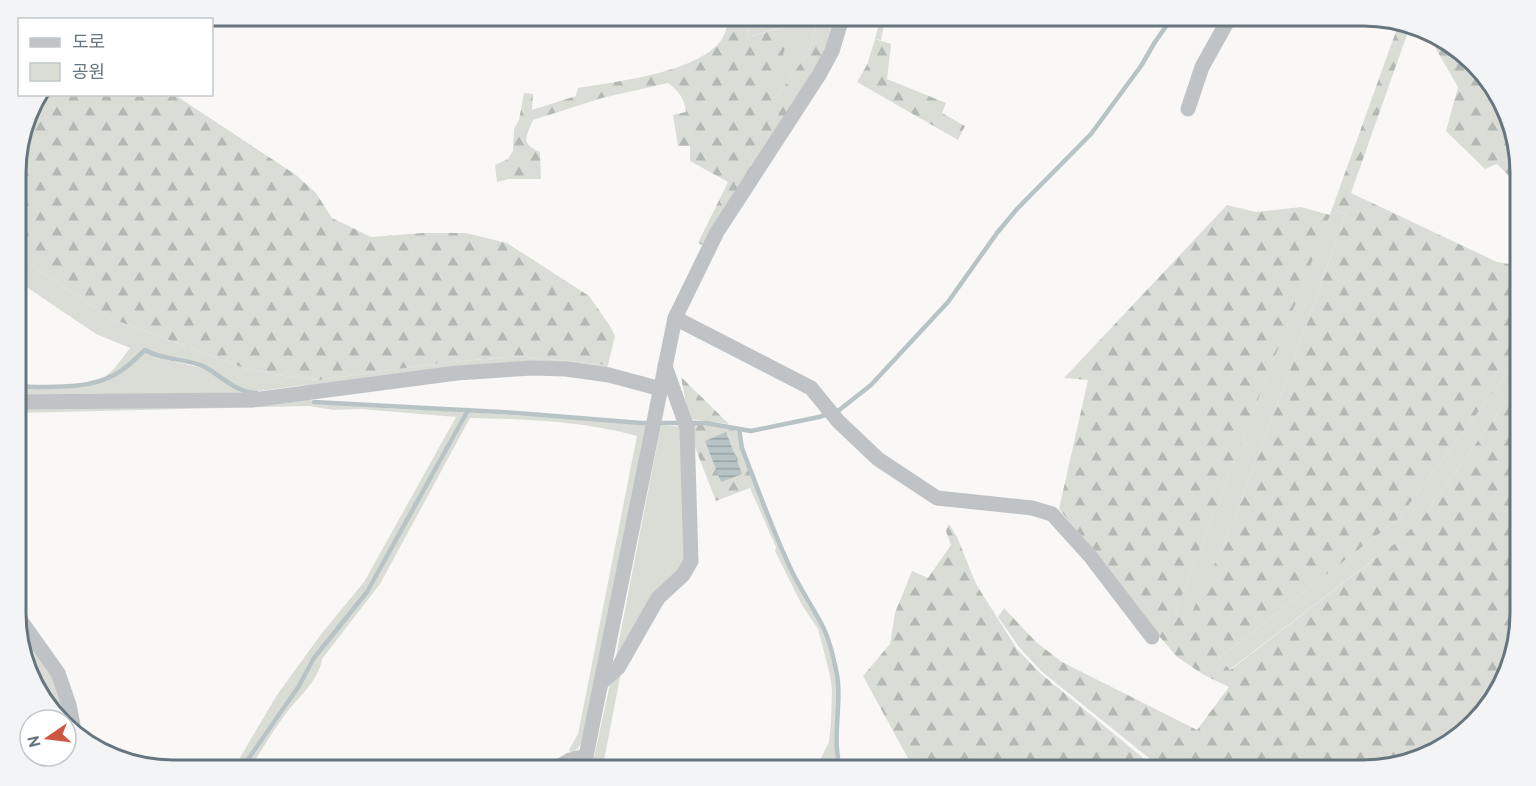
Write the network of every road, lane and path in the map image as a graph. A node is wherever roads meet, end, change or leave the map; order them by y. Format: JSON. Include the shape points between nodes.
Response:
{"nodes":[{"id":1,"x":840,"y":26,"type":"edge"},
{"id":2,"x":1225,"y":26,"type":"edge"},
{"id":3,"x":1188,"y":109,"type":"dead end"},
{"id":4,"x":675,"y":318,"type":"junction"},
{"id":5,"x":665,"y":366,"type":"junction"},
{"id":6,"x":661,"y":389,"type":"junction"},
{"id":7,"x":26,"y":402,"type":"edge"},
{"id":8,"x":27,"y":629,"type":"edge"},
{"id":9,"x":1152,"y":637,"type":"dead end"},
{"id":10,"x":601,"y":683,"type":"junction"},
{"id":11,"x":70,"y":708,"type":"edge"},
{"id":12,"x":586,"y":760,"type":"edge"}],
"edges":[{"from":1,"to":4,"type":"street","via":[[819,75],[717,232]]},
{"from":2,"to":3,"type":"street","via":[[1202,67]]},
{"from":4,"to":5,"type":"street"},
{"from":4,"to":9,"type":"street","via":[[811,388],[878,459],[937,498],[1032,508],[1052,514]]},
{"from":5,"to":6,"type":"street"},
{"from":5,"to":10,"type":"street","via":[[686,424],[691,561],[683,575],[658,598],[618,668]]},
{"from":6,"to":7,"type":"street","via":[[609,375],[532,368],[457,373],[252,400]]},
{"from":6,"to":10,"type":"street"},
{"from":8,"to":11,"type":"street","via":[[58,673]]},
{"from":10,"to":12,"type":"street"}]}
